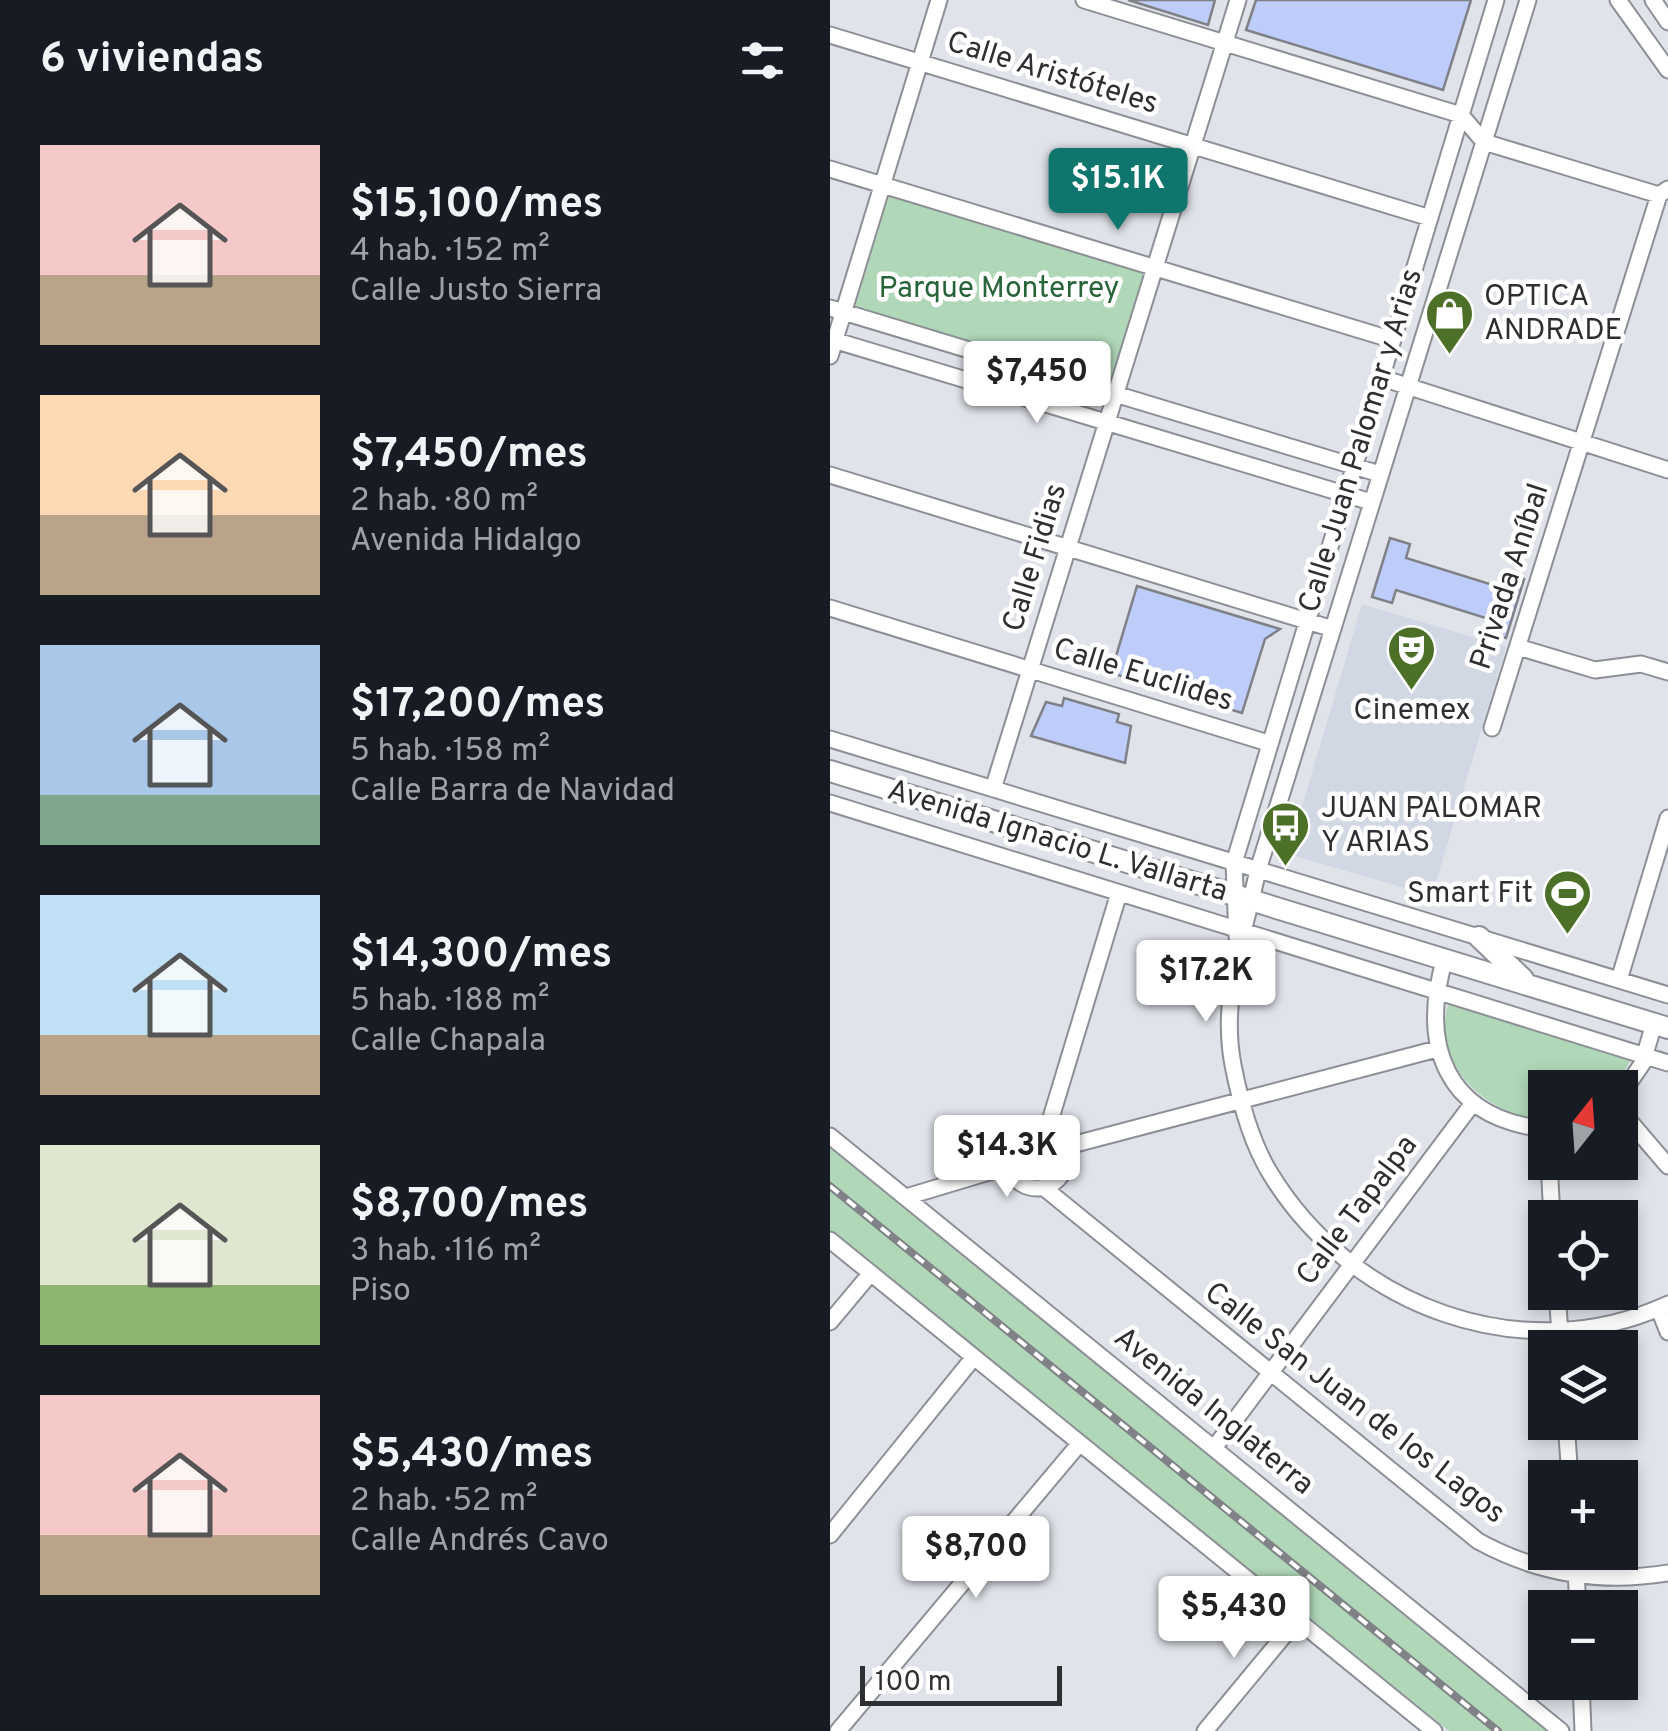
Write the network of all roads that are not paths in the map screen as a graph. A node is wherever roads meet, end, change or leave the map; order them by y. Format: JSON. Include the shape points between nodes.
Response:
{"nodes":[{"id":1,"x":939,"y":0,"type":"edge"},
{"id":2,"x":1084,"y":0,"type":"edge"},
{"id":3,"x":1238,"y":0,"type":"edge"},
{"id":4,"x":1496,"y":0,"type":"edge"},
{"id":5,"x":1528,"y":0,"type":"edge"},
{"id":6,"x":1618,"y":0,"type":"edge"},
{"id":7,"x":1654,"y":0,"type":"edge"},
{"id":8,"x":1668,"y":22,"type":"edge"},
{"id":9,"x":830,"y":35,"type":"edge"},
{"id":10,"x":1225,"y":43,"type":"junction"},
{"id":11,"x":920,"y":63,"type":"junction"},
{"id":12,"x":1668,"y":70,"type":"edge"},
{"id":13,"x":1461,"y":115,"type":"junction"},
{"id":14,"x":1484,"y":142,"type":"junction"},
{"id":15,"x":1193,"y":146,"type":"junction"},
{"id":16,"x":830,"y":168,"type":"edge"},
{"id":17,"x":882,"y":184,"type":"junction"},
{"id":18,"x":1663,"y":192,"type":"edge"},
{"id":19,"x":1430,"y":218,"type":"junction"},
{"id":20,"x":1155,"y":268,"type":"junction"},
{"id":21,"x":837,"y":310,"type":"edge"},
{"id":22,"x":1393,"y":340,"type":"junction"},
{"id":23,"x":832,"y":345,"type":"edge"},
{"id":24,"x":1382,"y":378,"type":"junction"},
{"id":25,"x":1408,"y":386,"type":"junction"},
{"id":26,"x":1116,"y":394,"type":"junction"},
{"id":27,"x":1107,"y":424,"type":"junction"},
{"id":28,"x":1583,"y":443,"type":"junction"},
{"id":29,"x":1355,"y":467,"type":"junction"},
{"id":30,"x":1668,"y":470,"type":"edge"},
{"id":31,"x":1380,"y":474,"type":"junction"},
{"id":32,"x":830,"y":475,"type":"edge"},
{"id":33,"x":1346,"y":494,"type":"junction"},
{"id":34,"x":1372,"y":502,"type":"junction"},
{"id":35,"x":1068,"y":548,"type":"junction"},
{"id":36,"x":830,"y":608,"type":"edge"},
{"id":37,"x":1306,"y":621,"type":"junction"},
{"id":38,"x":1333,"y":629,"type":"junction"},
{"id":39,"x":1518,"y":647,"type":"junction"},
{"id":40,"x":1030,"y":670,"type":"junction"},
{"id":41,"x":1668,"y":672,"type":"edge"},
{"id":42,"x":1492,"y":728,"type":"dead end"},
{"id":43,"x":830,"y":739,"type":"edge"},
{"id":44,"x":1268,"y":743,"type":"junction"},
{"id":45,"x":830,"y":771,"type":"edge"},
{"id":46,"x":994,"y":789,"type":"junction"},
{"id":47,"x":830,"y":803,"type":"edge"},
{"id":48,"x":1668,"y":818,"type":"edge"},
{"id":49,"x":1234,"y":863,"type":"junction"},
{"id":50,"x":1258,"y":870,"type":"junction"},
{"id":51,"x":1118,"y":893,"type":"junction"},
{"id":52,"x":1243,"y":896,"type":"junction"},
{"id":53,"x":1240,"y":936,"type":"junction"},
{"id":54,"x":1479,"y":937,"type":"junction"},
{"id":55,"x":1445,"y":958,"type":"junction"},
{"id":56,"x":1619,"y":980,"type":"junction"},
{"id":57,"x":1528,"y":984,"type":"junction"},
{"id":58,"x":1436,"y":991,"type":"junction"},
{"id":59,"x":1668,"y":995,"type":"edge"},
{"id":60,"x":1661,"y":1026,"type":"edge"},
{"id":61,"x":1437,"y":1049,"type":"junction"},
{"id":62,"x":1645,"y":1056,"type":"junction"},
{"id":63,"x":1668,"y":1063,"type":"edge"},
{"id":64,"x":1636,"y":1070,"type":"edge"},
{"id":65,"x":1242,"y":1101,"type":"junction"},
{"id":66,"x":1473,"y":1103,"type":"junction"},
{"id":67,"x":1528,"y":1125,"type":"edge"},
{"id":68,"x":1638,"y":1131,"type":"edge"},
{"id":69,"x":1047,"y":1132,"type":"junction"},
{"id":70,"x":830,"y":1136,"type":"edge"},
{"id":71,"x":1064,"y":1147,"type":"junction"},
{"id":72,"x":1009,"y":1166,"type":"junction"},
{"id":73,"x":1668,"y":1166,"type":"edge"},
{"id":74,"x":1043,"y":1187,"type":"junction"},
{"id":75,"x":906,"y":1197,"type":"junction"},
{"id":76,"x":830,"y":1240,"type":"edge"},
{"id":77,"x":1353,"y":1265,"type":"junction"},
{"id":78,"x":871,"y":1273,"type":"junction"},
{"id":79,"x":1663,"y":1307,"type":"edge"},
{"id":80,"x":830,"y":1322,"type":"edge"},
{"id":81,"x":1592,"y":1330,"type":"edge"},
{"id":82,"x":1668,"y":1332,"type":"edge"},
{"id":83,"x":1528,"y":1334,"type":"edge"},
{"id":84,"x":974,"y":1357,"type":"junction"},
{"id":85,"x":1270,"y":1374,"type":"junction"},
{"id":86,"x":1080,"y":1443,"type":"junction"},
{"id":87,"x":1214,"y":1448,"type":"junction"},
{"id":88,"x":830,"y":1535,"type":"edge"},
{"id":89,"x":1576,"y":1570,"type":"edge"},
{"id":90,"x":1668,"y":1573,"type":"edge"},
{"id":91,"x":1576,"y":1575,"type":"junction"},
{"id":92,"x":1577,"y":1590,"type":"edge"},
{"id":93,"x":1297,"y":1620,"type":"junction"},
{"id":94,"x":1582,"y":1700,"type":"edge"},
{"id":95,"x":838,"y":1731,"type":"edge"},
{"id":96,"x":1205,"y":1731,"type":"edge"},
{"id":97,"x":1434,"y":1731,"type":"edge"},
{"id":98,"x":1561,"y":1731,"type":"edge"},
{"id":99,"x":1583,"y":1731,"type":"edge"}],
"edges":[{"from":1,"to":11,"type":"street"},
{"from":2,"to":10,"type":"street"},
{"from":3,"to":10,"type":"street","name":"Calle Fidias"},
{"from":4,"to":13,"type":"street","name":"Calle Juan Palomar y Arias"},
{"from":5,"to":14,"type":"street","name":"Calle Juan Palomar y Arias"},
{"from":6,"to":12,"type":"street"},
{"from":7,"to":8,"type":"street"},
{"from":9,"to":11,"type":"street","name":"Calle Aristóteles"},
{"from":10,"to":13,"type":"street"},
{"from":10,"to":15,"type":"street","name":"Calle Fidias"},
{"from":11,"to":15,"type":"street","name":"Calle Aristóteles"},
{"from":11,"to":17,"type":"street"},
{"from":13,"to":14,"type":"street"},
{"from":13,"to":19,"type":"street","name":"Calle Juan Palomar y Arias"},
{"from":14,"to":18,"type":"street"},
{"from":14,"to":25,"type":"street","name":"Calle Juan Palomar y Arias"},
{"from":15,"to":19,"type":"street","name":"Calle Aristóteles"},
{"from":15,"to":20,"type":"street","name":"Calle Fidias"},
{"from":16,"to":17,"type":"street"},
{"from":17,"to":20,"type":"street"},
{"from":17,"to":21,"type":"street"},
{"from":18,"to":28,"type":"street","name":"Privada Aníbal"},
{"from":19,"to":22,"type":"street","name":"Calle Juan Palomar y Arias"},
{"from":20,"to":22,"type":"street"},
{"from":20,"to":26,"type":"street","name":"Calle Fidias"},
{"from":21,"to":23,"type":"street"},
{"from":21,"to":26,"type":"street"},
{"from":22,"to":24,"type":"street","name":"Calle Juan Palomar y Arias"},
{"from":23,"to":27,"type":"street"},
{"from":24,"to":25,"type":"street"},
{"from":24,"to":29,"type":"street","name":"Calle Juan Palomar y Arias"},
{"from":25,"to":28,"type":"street"},
{"from":25,"to":31,"type":"street","name":"Calle Juan Palomar y Arias"},
{"from":26,"to":27,"type":"street","name":"Calle Fidias"},
{"from":26,"to":29,"type":"street"},
{"from":27,"to":33,"type":"street"},
{"from":27,"to":35,"type":"street","name":"Calle Fidias"},
{"from":28,"to":30,"type":"street"},
{"from":28,"to":39,"type":"street","name":"Privada Aníbal"},
{"from":29,"to":31,"type":"street"},
{"from":29,"to":33,"type":"street","name":"Calle Juan Palomar y Arias"},
{"from":31,"to":34,"type":"street","name":"Calle Juan Palomar y Arias"},
{"from":32,"to":35,"type":"street"},
{"from":33,"to":34,"type":"street"},
{"from":33,"to":37,"type":"street","name":"Calle Juan Palomar y Arias"},
{"from":34,"to":38,"type":"street","name":"Calle Juan Palomar y Arias"},
{"from":35,"to":37,"type":"street"},
{"from":35,"to":40,"type":"street","name":"Calle Fidias"},
{"from":36,"to":40,"type":"street","name":"Calle Euclides"},
{"from":37,"to":38,"type":"street"},
{"from":37,"to":44,"type":"street","name":"Calle Juan Palomar y Arias"},
{"from":38,"to":50,"type":"street","name":"Calle Juan Palomar y Arias"},
{"from":39,"to":41,"type":"street","via":[[1596,670],[1641,664]]},
{"from":39,"to":42,"type":"street","name":"Privada Aníbal"},
{"from":40,"to":44,"type":"street","name":"Calle Euclides"},
{"from":40,"to":46,"type":"street","name":"Calle Fidias"},
{"from":43,"to":46,"type":"street","name":"Avenida Ignacio L. Vallarta"},
{"from":44,"to":49,"type":"street","name":"Calle Juan Palomar y Arias"},
{"from":45,"to":52,"type":"main road","name":"Avenida Ignacio L. Vallarta"},
{"from":46,"to":49,"type":"street","name":"Avenida Ignacio L. Vallarta"},
{"from":47,"to":51,"type":"street","name":"Avenida Ignacio L. Vallarta"},
{"from":48,"to":56,"type":"street"},
{"from":49,"to":50,"type":"street","name":"Avenida Ignacio L. Vallarta"},
{"from":49,"to":52,"type":"street","name":"Calle Juan Palomar y Arias"},
{"from":50,"to":52,"type":"street","name":"Calle Juan Palomar y Arias"},
{"from":50,"to":54,"type":"street","name":"Avenida Ignacio L. Vallarta"},
{"from":51,"to":53,"type":"street","name":"Avenida Ignacio L. Vallarta"},
{"from":51,"to":69,"type":"street"},
{"from":52,"to":53,"type":"street"},
{"from":52,"to":55,"type":"main road","name":"Avenida Ignacio L. Vallarta"},
{"from":53,"to":58,"type":"street","name":"Avenida Ignacio L. Vallarta"},
{"from":53,"to":65,"type":"street","via":[[1228,1025]]},
{"from":54,"to":56,"type":"street","name":"Avenida Ignacio L. Vallarta"},
{"from":54,"to":57,"type":"main road"},
{"from":55,"to":57,"type":"main road","name":"Avenida Ignacio L. Vallarta"},
{"from":55,"to":58,"type":"street"},
{"from":56,"to":59,"type":"street","name":"Avenida Ignacio L. Vallarta"},
{"from":57,"to":60,"type":"main road","name":"Avenida Ignacio L. Vallarta"},
{"from":58,"to":61,"type":"street"},
{"from":58,"to":62,"type":"street","name":"Avenida Ignacio L. Vallarta"},
{"from":60,"to":62,"type":"street"},
{"from":61,"to":65,"type":"street"},
{"from":61,"to":66,"type":"street"},
{"from":62,"to":63,"type":"street","name":"Avenida Ignacio L. Vallarta"},
{"from":62,"to":64,"type":"street"},
{"from":65,"to":71,"type":"street"},
{"from":65,"to":77,"type":"street","via":[[1268,1171],[1307,1223]]},
{"from":66,"to":67,"type":"street","via":[[1494,1117]]},
{"from":66,"to":77,"type":"street","name":"Calle Tapalpa"},
{"from":68,"to":73,"type":"street"},
{"from":69,"to":71,"type":"street"},
{"from":69,"to":72,"type":"street","via":[[1021,1134],[1010,1148]]},
{"from":70,"to":75,"type":"street","name":"Avenida Inglaterra"},
{"from":71,"to":74,"type":"street","via":[[1063,1172]]},
{"from":72,"to":74,"type":"street","via":[[1018,1180]]},
{"from":72,"to":75,"type":"street"},
{"from":74,"to":85,"type":"street","name":"Calle San Juan de los Lagos"},
{"from":75,"to":87,"type":"street","name":"Avenida Inglaterra"},
{"from":76,"to":78,"type":"street"},
{"from":77,"to":83,"type":"street","via":[[1383,1287],[1454,1319]]},
{"from":77,"to":85,"type":"street","name":"Calle Tapalpa"},
{"from":78,"to":80,"type":"street"},
{"from":78,"to":84,"type":"street"},
{"from":79,"to":81,"type":"street"},
{"from":79,"to":82,"type":"street"},
{"from":84,"to":86,"type":"street"},
{"from":84,"to":88,"type":"street"},
{"from":85,"to":87,"type":"street","name":"Calle Tapalpa"},
{"from":85,"to":91,"type":"street","name":"Calle San Juan de los Lagos","via":[[1467,1533],[1506,1556]]},
{"from":86,"to":93,"type":"street"},
{"from":86,"to":95,"type":"street"},
{"from":87,"to":98,"type":"street","name":"Avenida Inglaterra"},
{"from":89,"to":91,"type":"street"},
{"from":90,"to":91,"type":"street","name":"Calle San Juan de los Lagos"},
{"from":91,"to":92,"type":"street"},
{"from":93,"to":96,"type":"street"},
{"from":93,"to":97,"type":"street"},
{"from":94,"to":99,"type":"street"}]}
